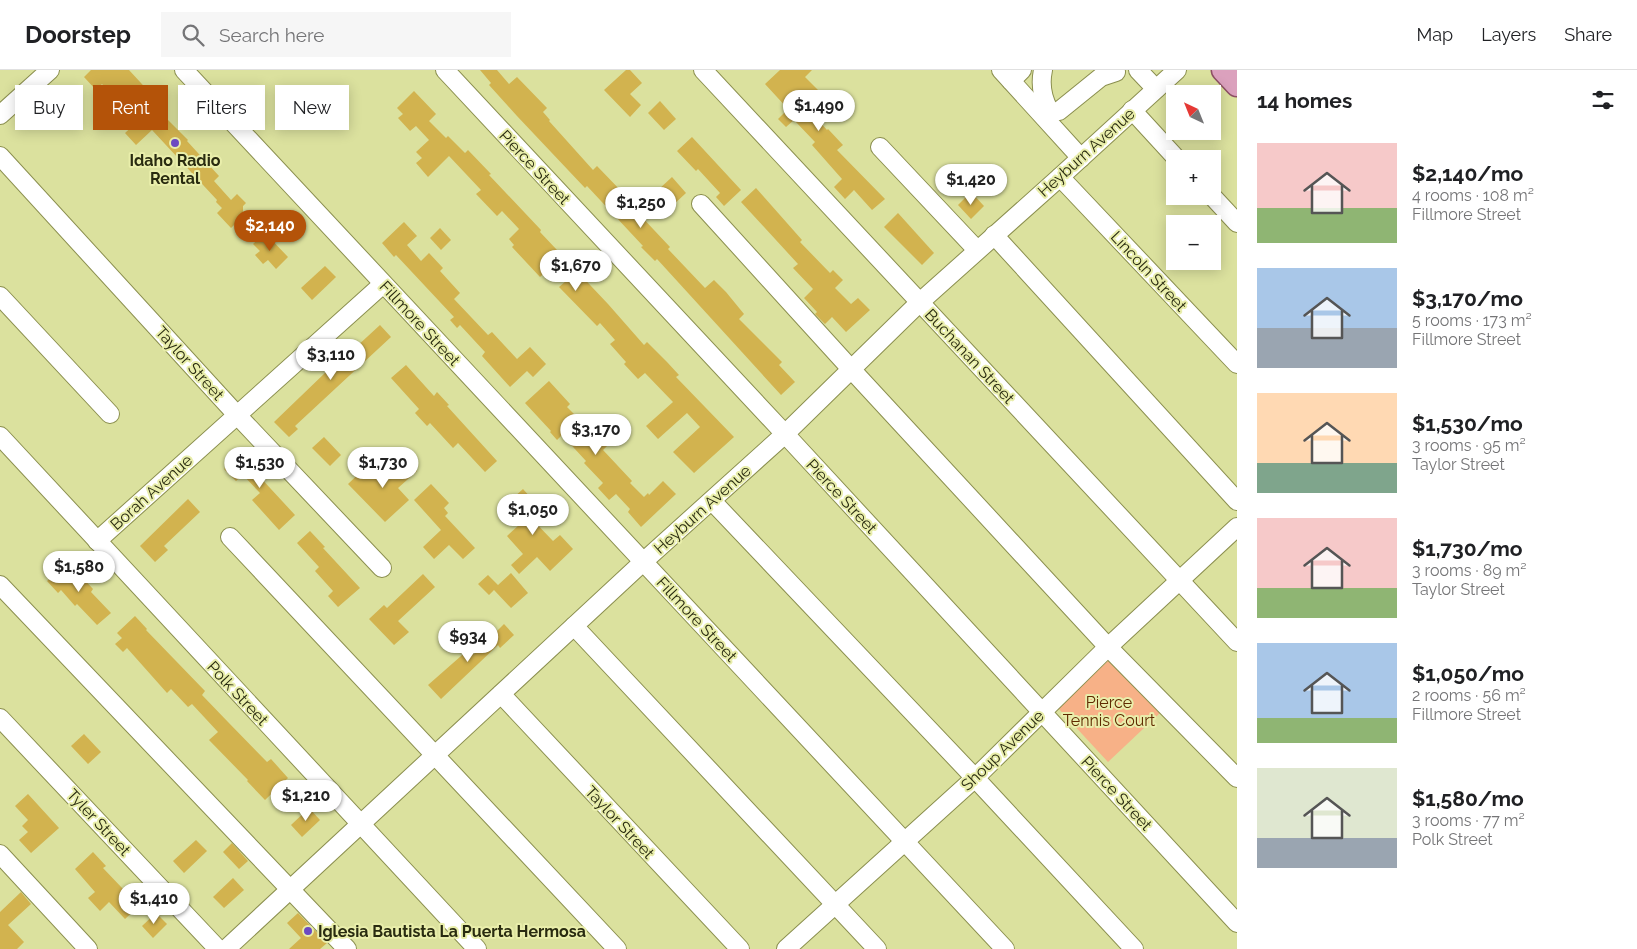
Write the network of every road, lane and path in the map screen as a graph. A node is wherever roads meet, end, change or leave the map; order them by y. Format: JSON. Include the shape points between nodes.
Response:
{"nodes":[{"id":1,"x":50,"y":70,"type":"edge"},
{"id":2,"x":184,"y":70,"type":"edge"},
{"id":3,"x":445,"y":70,"type":"edge"},
{"id":4,"x":703,"y":70,"type":"edge"},
{"id":5,"x":1031,"y":70,"type":"edge"},
{"id":6,"x":1043,"y":70,"type":"edge"},
{"id":7,"x":1138,"y":70,"type":"edge"},
{"id":8,"x":1177,"y":70,"type":"edge"},
{"id":9,"x":1223,"y":70,"type":"edge"},
{"id":10,"x":1117,"y":71,"type":"edge"},
{"id":11,"x":1011,"y":74,"type":"edge"},
{"id":12,"x":1237,"y":86,"type":"edge"},
{"id":13,"x":1156,"y":89,"type":"junction"},
{"id":14,"x":1044,"y":101,"type":"junction"},
{"id":15,"x":1132,"y":110,"type":"junction"},
{"id":16,"x":0,"y":115,"type":"edge"},
{"id":17,"x":1056,"y":130,"type":"junction"},
{"id":18,"x":880,"y":147,"type":"dead end"},
{"id":19,"x":1169,"y":150,"type":"edge"},
{"id":20,"x":0,"y":156,"type":"edge"},
{"id":21,"x":1081,"y":158,"type":"junction"},
{"id":22,"x":1060,"y":177,"type":"junction"},
{"id":23,"x":701,"y":204,"type":"dead end"},
{"id":24,"x":1220,"y":205,"type":"edge"},
{"id":25,"x":1237,"y":223,"type":"edge"},
{"id":26,"x":994,"y":235,"type":"junction"},
{"id":27,"x":977,"y":250,"type":"junction"},
{"id":28,"x":383,"y":284,"type":"junction"},
{"id":29,"x":0,"y":296,"type":"edge"},
{"id":30,"x":920,"y":302,"type":"junction"},
{"id":31,"x":1237,"y":364,"type":"edge"},
{"id":32,"x":851,"y":369,"type":"junction"},
{"id":33,"x":110,"y":414,"type":"dead end"},
{"id":34,"x":237,"y":415,"type":"junction"},
{"id":35,"x":785,"y":434,"type":"junction"},
{"id":36,"x":0,"y":436,"type":"edge"},
{"id":37,"x":712,"y":501,"type":"junction"},
{"id":38,"x":1237,"y":501,"type":"edge"},
{"id":39,"x":1237,"y":526,"type":"edge"},
{"id":40,"x":230,"y":537,"type":"dead end"},
{"id":41,"x":97,"y":541,"type":"junction"},
{"id":42,"x":643,"y":562,"type":"junction"},
{"id":43,"x":382,"y":568,"type":"dead end"},
{"id":44,"x":1180,"y":579,"type":"junction"},
{"id":45,"x":0,"y":585,"type":"edge"},
{"id":46,"x":574,"y":626,"type":"junction"},
{"id":47,"x":1237,"y":642,"type":"edge"},
{"id":48,"x":1108,"y":646,"type":"junction"},
{"id":49,"x":501,"y":694,"type":"junction"},
{"id":50,"x":1042,"y":711,"type":"junction"},
{"id":51,"x":0,"y":718,"type":"edge"},
{"id":52,"x":434,"y":755,"type":"junction"},
{"id":53,"x":975,"y":778,"type":"junction"},
{"id":54,"x":1237,"y":778,"type":"edge"},
{"id":55,"x":360,"y":824,"type":"junction"},
{"id":56,"x":905,"y":840,"type":"junction"},
{"id":57,"x":0,"y":854,"type":"edge"},
{"id":58,"x":291,"y":888,"type":"junction"},
{"id":59,"x":835,"y":904,"type":"junction"},
{"id":60,"x":1237,"y":923,"type":"edge"},
{"id":61,"x":88,"y":949,"type":"edge"},
{"id":62,"x":218,"y":949,"type":"edge"},
{"id":63,"x":226,"y":949,"type":"edge"},
{"id":64,"x":347,"y":949,"type":"edge"},
{"id":65,"x":476,"y":949,"type":"edge"},
{"id":66,"x":617,"y":949,"type":"edge"},
{"id":67,"x":740,"y":949,"type":"edge"},
{"id":68,"x":786,"y":949,"type":"edge"},
{"id":69,"x":877,"y":949,"type":"edge"},
{"id":70,"x":1005,"y":949,"type":"edge"},
{"id":71,"x":1134,"y":949,"type":"edge"}],
"edges":[{"from":1,"to":16,"type":"street"},
{"from":2,"to":28,"type":"street","name":"Fillmore Street"},
{"from":3,"to":35,"type":"street","name":"Pierce Street"},
{"from":4,"to":30,"type":"street","name":"Buchanan Street"},
{"from":5,"to":14,"type":"street","via":[[1029,86],[1038,100]]},
{"from":6,"to":14,"type":"street"},
{"from":7,"to":13,"type":"street"},
{"from":8,"to":13,"type":"street","name":"Heyburn Avenue"},
{"from":9,"to":12,"type":"main road"},
{"from":10,"to":14,"type":"street","via":[[1101,76],[1059,111],[1048,110]]},
{"from":10,"to":17,"type":"street"},
{"from":11,"to":17,"type":"street"},
{"from":13,"to":15,"type":"street","name":"Heyburn Avenue"},
{"from":15,"to":19,"type":"street"},
{"from":15,"to":21,"type":"street","name":"Heyburn Avenue"},
{"from":17,"to":21,"type":"street"},
{"from":18,"to":27,"type":"street"},
{"from":20,"to":34,"type":"street","name":"Taylor Street"},
{"from":21,"to":22,"type":"street","name":"Heyburn Avenue"},
{"from":22,"to":26,"type":"street","name":"Heyburn Avenue"},
{"from":22,"to":31,"type":"street","name":"Lincoln Street"},
{"from":23,"to":32,"type":"street"},
{"from":24,"to":25,"type":"street"},
{"from":26,"to":27,"type":"street","name":"Heyburn Avenue"},
{"from":26,"to":38,"type":"street"},
{"from":27,"to":30,"type":"street","name":"Heyburn Avenue"},
{"from":28,"to":34,"type":"street","name":"Borah Avenue"},
{"from":28,"to":42,"type":"street","name":"Fillmore Street"},
{"from":29,"to":33,"type":"street"},
{"from":30,"to":32,"type":"street","name":"Heyburn Avenue"},
{"from":30,"to":44,"type":"street","name":"Buchanan Street"},
{"from":32,"to":35,"type":"street","name":"Heyburn Avenue"},
{"from":32,"to":48,"type":"street"},
{"from":34,"to":41,"type":"street","name":"Borah Avenue"},
{"from":34,"to":43,"type":"street","name":"Taylor Street"},
{"from":35,"to":37,"type":"street","name":"Heyburn Avenue"},
{"from":35,"to":50,"type":"street","name":"Pierce Street"},
{"from":36,"to":41,"type":"street","name":"Polk Street"},
{"from":37,"to":42,"type":"street","name":"Heyburn Avenue"},
{"from":37,"to":53,"type":"street"},
{"from":39,"to":44,"type":"street","name":"Shoup Avenue"},
{"from":40,"to":52,"type":"street"},
{"from":41,"to":55,"type":"street","name":"Polk Street"},
{"from":42,"to":46,"type":"street","name":"Heyburn Avenue"},
{"from":42,"to":56,"type":"street","name":"Fillmore Street"},
{"from":44,"to":47,"type":"street","name":"Buchanan Street"},
{"from":44,"to":48,"type":"street","name":"Shoup Avenue"},
{"from":45,"to":58,"type":"street"},
{"from":46,"to":49,"type":"street","name":"Heyburn Avenue"},
{"from":46,"to":59,"type":"street"},
{"from":48,"to":50,"type":"street","name":"Shoup Avenue"},
{"from":48,"to":54,"type":"street"},
{"from":49,"to":52,"type":"street","name":"Heyburn Avenue"},
{"from":49,"to":67,"type":"street","name":"Taylor Street"},
{"from":50,"to":53,"type":"street","name":"Shoup Avenue"},
{"from":50,"to":60,"type":"street","name":"Pierce Street"},
{"from":51,"to":62,"type":"street","name":"Tyler Street"},
{"from":52,"to":55,"type":"street","name":"Heyburn Avenue"},
{"from":52,"to":66,"type":"street"},
{"from":53,"to":56,"type":"street","name":"Shoup Avenue"},
{"from":53,"to":71,"type":"street"},
{"from":55,"to":58,"type":"street","name":"Heyburn Avenue"},
{"from":55,"to":65,"type":"street","name":"Polk Street"},
{"from":56,"to":59,"type":"street","name":"Shoup Avenue"},
{"from":56,"to":70,"type":"street","name":"Fillmore Street"},
{"from":57,"to":61,"type":"street"},
{"from":58,"to":63,"type":"street","name":"Heyburn Avenue"},
{"from":58,"to":64,"type":"street"},
{"from":59,"to":68,"type":"street","name":"Shoup Avenue"},
{"from":59,"to":69,"type":"street"}]}
